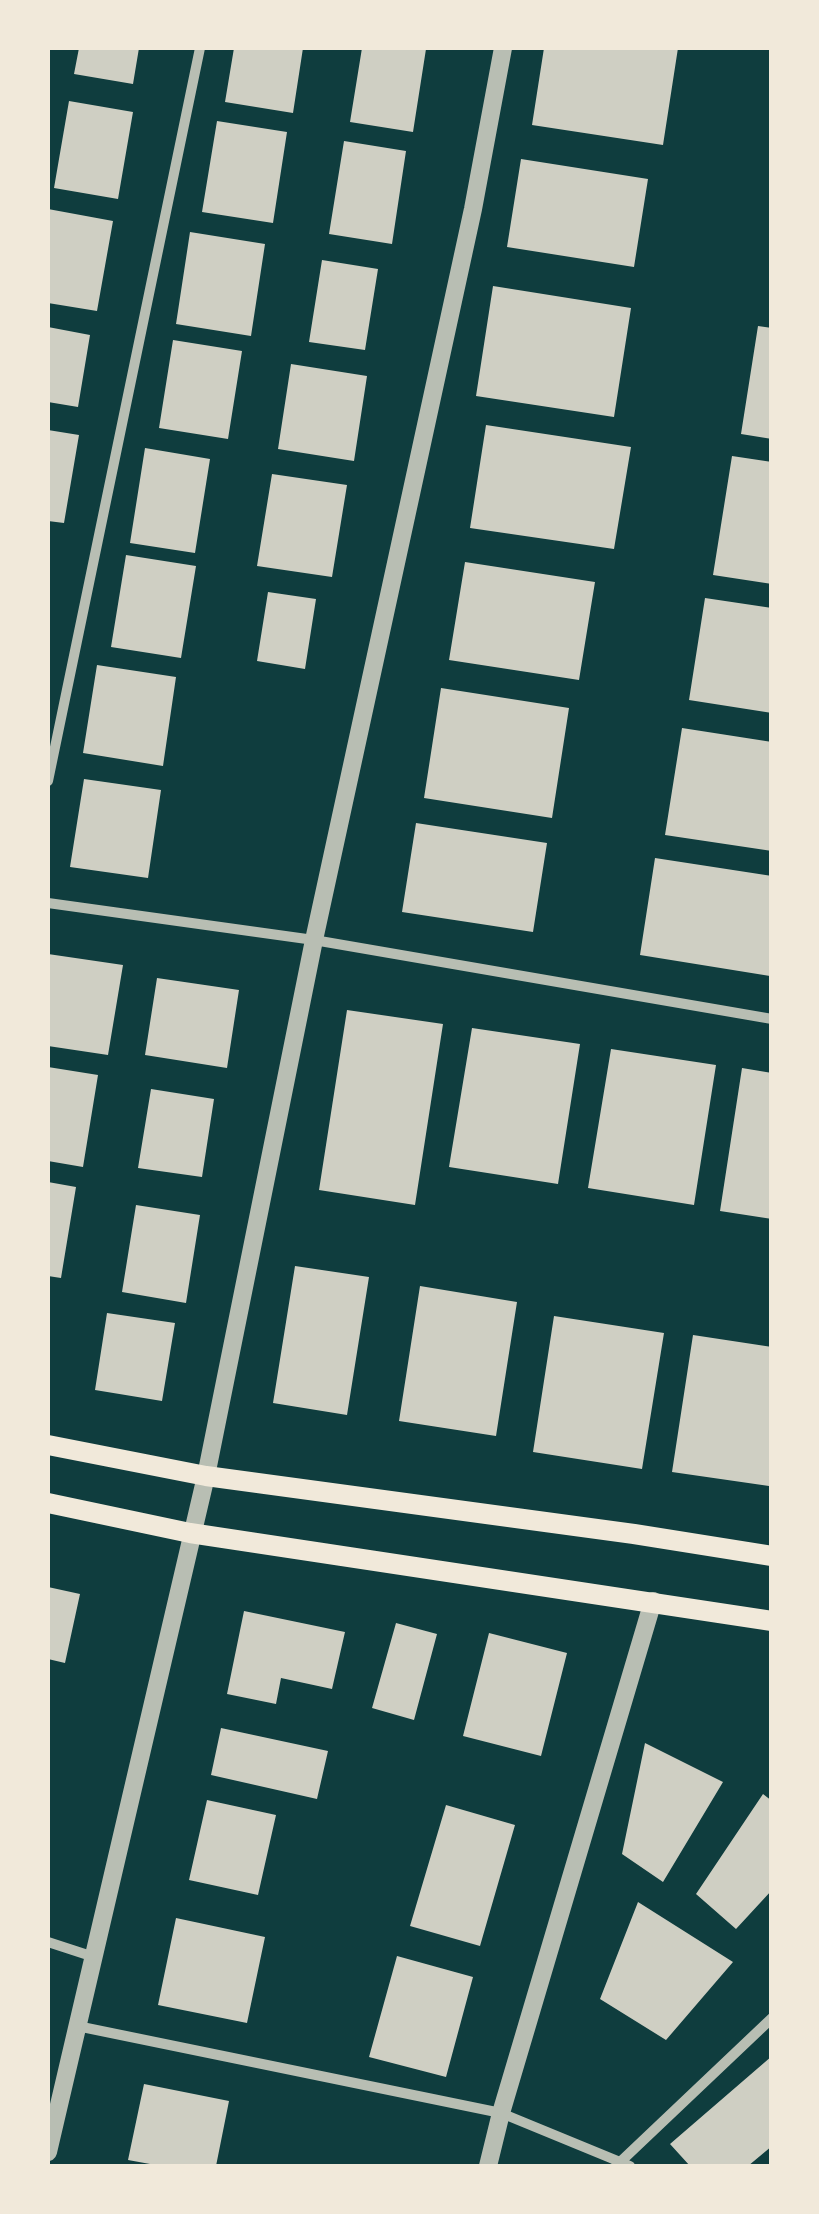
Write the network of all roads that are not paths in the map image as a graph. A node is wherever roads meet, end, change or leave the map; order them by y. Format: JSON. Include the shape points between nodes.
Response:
{"nodes":[{"id":1,"x":200,"y":48,"type":"edge"},
{"id":2,"x":503,"y":48,"type":"edge"},
{"id":3,"x":48,"y":781,"type":"edge"},
{"id":4,"x":48,"y":902,"type":"edge"},
{"id":5,"x":314,"y":940,"type":"junction"},
{"id":6,"x":772,"y":1019,"type":"edge"},
{"id":7,"x":48,"y":1445,"type":"edge"},
{"id":8,"x":206,"y":1476,"type":"junction"},
{"id":9,"x":48,"y":1503,"type":"edge"},
{"id":10,"x":190,"y":1533,"type":"junction"},
{"id":11,"x":772,"y":1556,"type":"edge"},
{"id":12,"x":653,"y":1601,"type":"junction"},
{"id":13,"x":772,"y":1621,"type":"edge"},
{"id":14,"x":48,"y":1942,"type":"edge"},
{"id":15,"x":95,"y":1958,"type":"junction"},
{"id":16,"x":772,"y":2018,"type":"edge"},
{"id":17,"x":77,"y":2026,"type":"junction"},
{"id":18,"x":502,"y":2112,"type":"junction"},
{"id":19,"x":48,"y":2152,"type":"edge"},
{"id":20,"x":623,"y":2165,"type":"edge"},
{"id":21,"x":488,"y":2166,"type":"edge"}],
"edges":[{"from":1,"to":3,"type":"street"},
{"from":2,"to":5,"type":"street"},
{"from":4,"to":5,"type":"street"},
{"from":5,"to":6,"type":"street"},
{"from":5,"to":8,"type":"street"},
{"from":7,"to":8,"type":"main road"},
{"from":8,"to":10,"type":"street"},
{"from":8,"to":11,"type":"main road"},
{"from":9,"to":10,"type":"main road"},
{"from":10,"to":12,"type":"main road"},
{"from":10,"to":15,"type":"street"},
{"from":12,"to":13,"type":"main road"},
{"from":12,"to":18,"type":"street"},
{"from":14,"to":15,"type":"street"},
{"from":15,"to":17,"type":"street"},
{"from":16,"to":20,"type":"street"},
{"from":17,"to":18,"type":"street"},
{"from":17,"to":19,"type":"street"},
{"from":18,"to":20,"type":"street"},
{"from":18,"to":21,"type":"street"}]}
